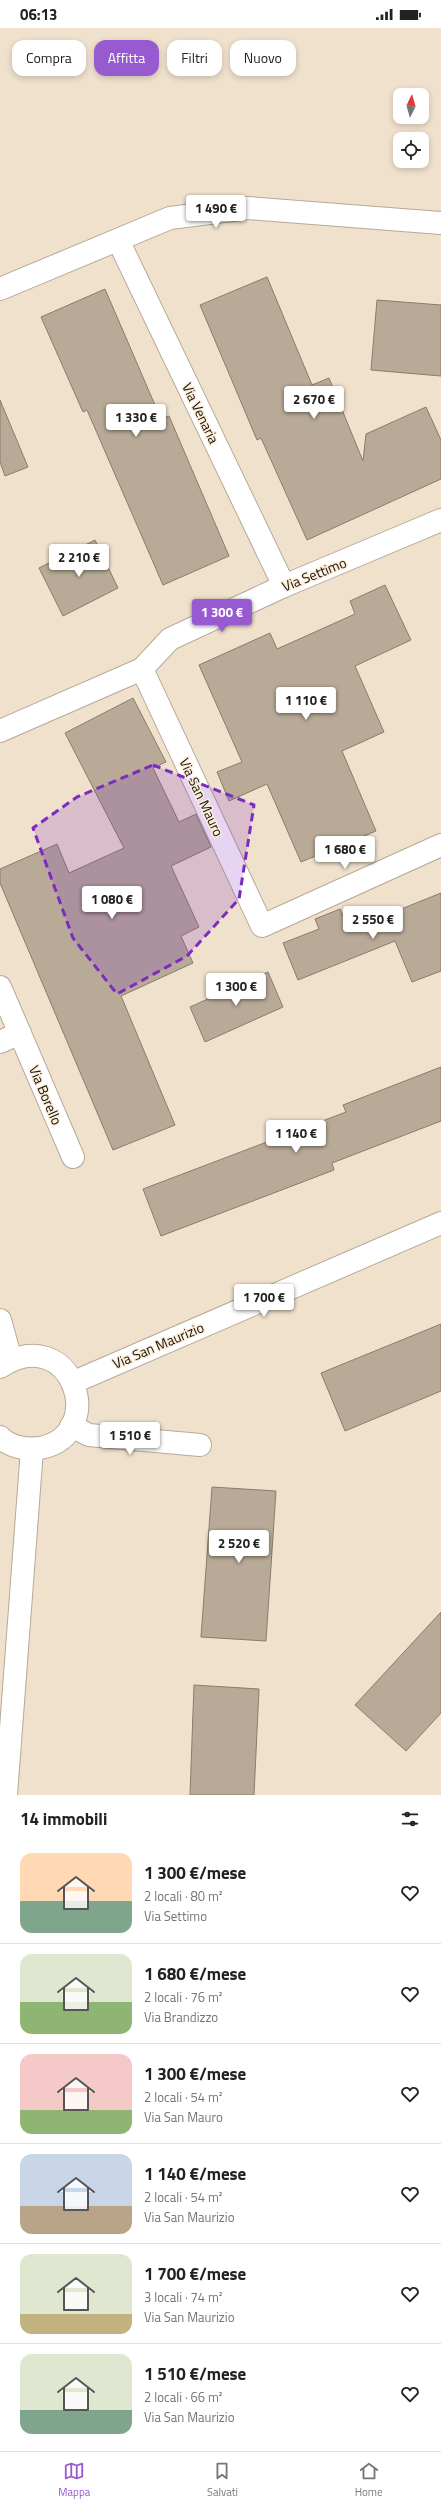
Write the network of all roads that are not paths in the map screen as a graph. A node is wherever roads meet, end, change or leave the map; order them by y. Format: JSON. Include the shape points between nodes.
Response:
{"nodes":[{"id":1,"x":441,"y":223,"type":"edge"},
{"id":2,"x":118,"y":240,"type":"junction"},
{"id":3,"x":0,"y":289,"type":"edge"},
{"id":4,"x":441,"y":520,"type":"edge"},
{"id":5,"x":284,"y":586,"type":"junction"},
{"id":6,"x":142,"y":669,"type":"junction"},
{"id":7,"x":0,"y":731,"type":"edge"},
{"id":8,"x":441,"y":845,"type":"edge"},
{"id":9,"x":0,"y":987,"type":"edge"},
{"id":10,"x":20,"y":1033,"type":"junction"},
{"id":11,"x":0,"y":1042,"type":"edge"},
{"id":12,"x":73,"y":1157,"type":"dead end"},
{"id":13,"x":441,"y":1223,"type":"edge"},
{"id":14,"x":0,"y":1320,"type":"edge"},
{"id":15,"x":5,"y":1363,"type":"edge"},
{"id":16,"x":74,"y":1382,"type":"junction"},
{"id":17,"x":71,"y":1426,"type":"junction"},
{"id":18,"x":0,"y":1437,"type":"edge"},
{"id":19,"x":200,"y":1445,"type":"dead end"},
{"id":20,"x":32,"y":1449,"type":"junction"},
{"id":21,"x":6,"y":1795,"type":"edge"}],
"edges":[{"from":1,"to":2,"type":"street","via":[[248,208],[170,218]]},
{"from":2,"to":3,"type":"street"},
{"from":2,"to":5,"type":"street","name":"Via Venaria"},
{"from":4,"to":5,"type":"street","name":"Via Settimo"},
{"from":5,"to":6,"type":"street","name":"Via Settimo","via":[[170,639]]},
{"from":6,"to":7,"type":"street","name":"Via Settimo"},
{"from":6,"to":8,"type":"street","name":"Via San Mauro","via":[[262,926]]},
{"from":9,"to":10,"type":"street","name":"Via Borello"},
{"from":10,"to":11,"type":"street"},
{"from":10,"to":12,"type":"street","name":"Via Borello"},
{"from":13,"to":16,"type":"street","name":"Via San Maurizio"},
{"from":14,"to":15,"type":"street"},
{"from":15,"to":16,"type":"street","via":[[25,1355],[40,1356],[54,1361],[66,1370]]},
{"from":16,"to":17,"type":"street","via":[[78,1397],[77,1412]]},
{"from":17,"to":19,"type":"street","via":[[89,1436]]},
{"from":17,"to":20,"type":"street","via":[[61,1438],[47,1446]]},
{"from":18,"to":20,"type":"street","via":[[16,1446]]},
{"from":20,"to":21,"type":"street"}]}
